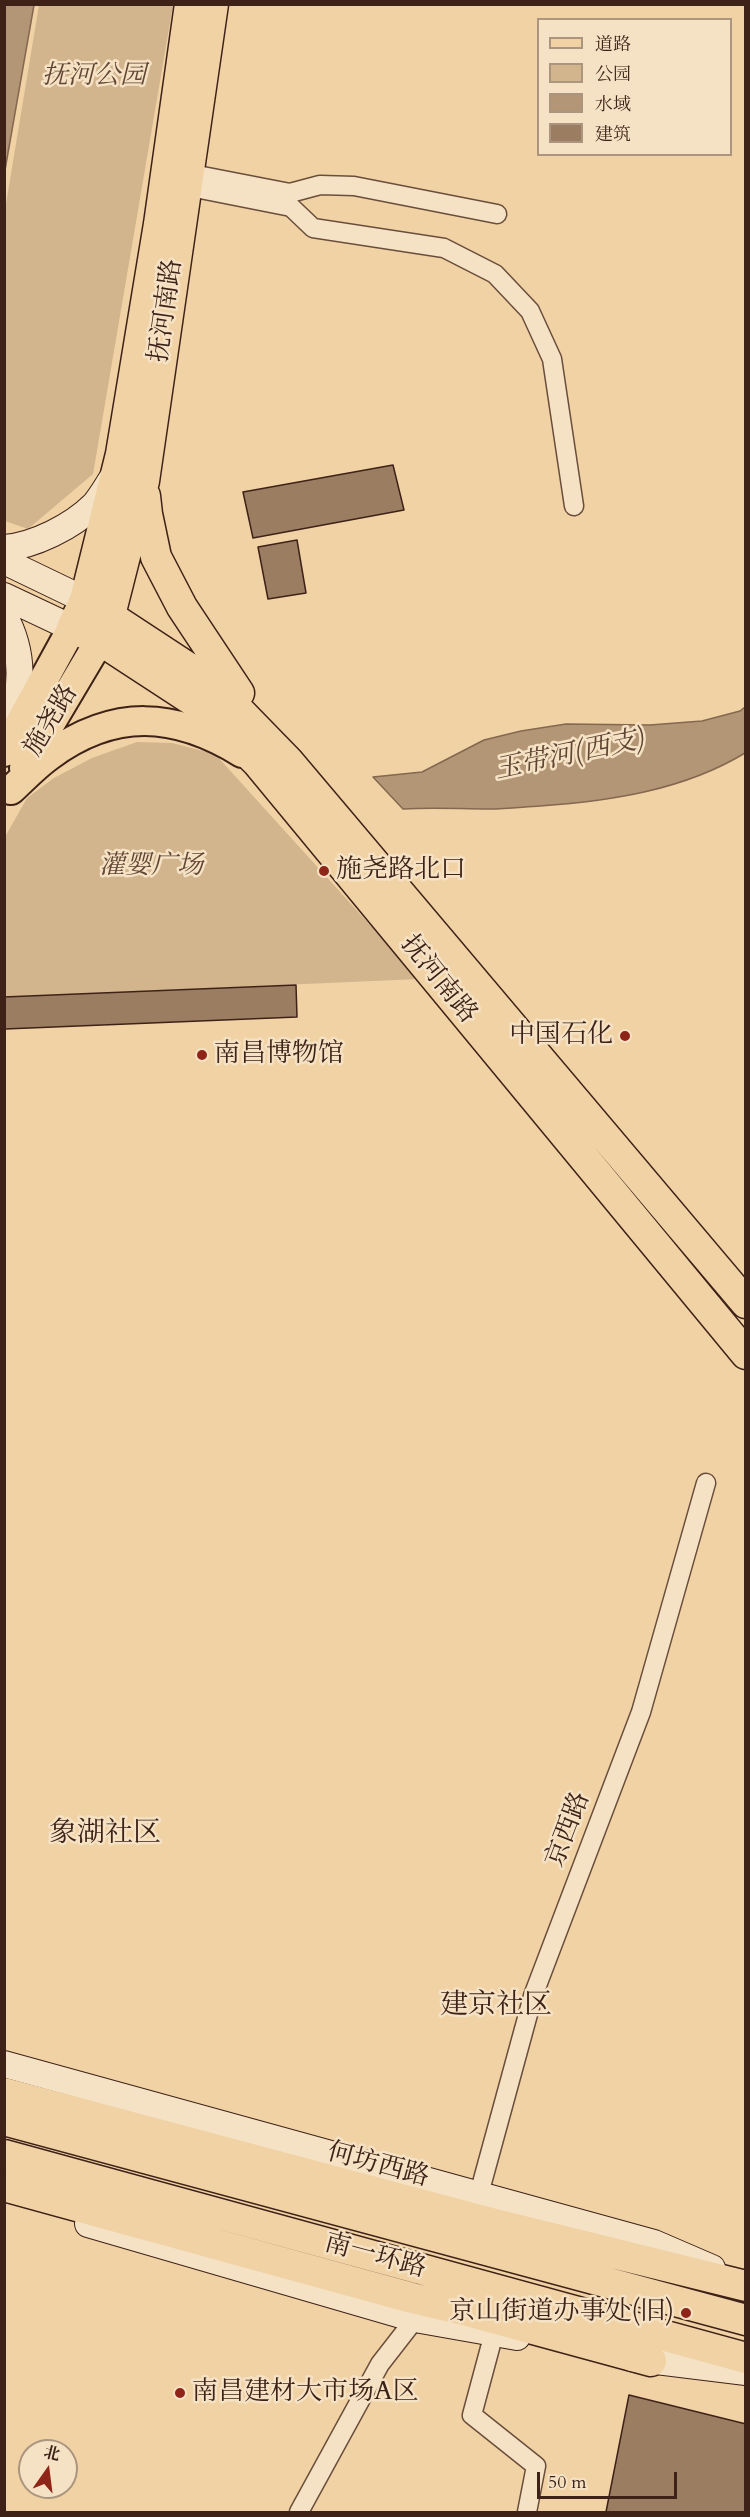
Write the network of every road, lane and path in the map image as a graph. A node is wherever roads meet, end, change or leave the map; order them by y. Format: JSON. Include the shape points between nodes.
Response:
{"nodes":[{"id":1,"x":190,"y":4,"type":"edge"},
{"id":2,"x":213,"y":4,"type":"edge"},
{"id":3,"x":186,"y":180,"type":"junction"},
{"id":4,"x":497,"y":214,"type":"dead end"},
{"id":5,"x":130,"y":477,"type":"junction"},
{"id":6,"x":574,"y":506,"type":"dead end"},
{"id":7,"x":4,"y":548,"type":"edge"},
{"id":8,"x":4,"y":561,"type":"edge"},
{"id":9,"x":4,"y":596,"type":"edge"},
{"id":10,"x":4,"y":615,"type":"edge"},
{"id":11,"x":98,"y":618,"type":"junction"},
{"id":12,"x":72,"y":628,"type":"junction"},
{"id":13,"x":4,"y":739,"type":"edge"},
{"id":14,"x":4,"y":752,"type":"edge"},
{"id":15,"x":288,"y":761,"type":"junction"},
{"id":16,"x":257,"y":762,"type":"junction"},
{"id":17,"x":8,"y":796,"type":"edge"},
{"id":18,"x":746,"y":1303,"type":"edge"},
{"id":19,"x":746,"y":1354,"type":"edge"},
{"id":20,"x":706,"y":1483,"type":"dead end"},
{"id":21,"x":4,"y":2064,"type":"edge"},
{"id":22,"x":4,"y":2093,"type":"edge"},
{"id":23,"x":4,"y":2120,"type":"edge"},
{"id":24,"x":4,"y":2155,"type":"edge"},
{"id":25,"x":4,"y":2186,"type":"edge"},
{"id":26,"x":479,"y":2194,"type":"junction"},
{"id":27,"x":4,"y":2200,"type":"edge"},
{"id":28,"x":746,"y":2284,"type":"edge"},
{"id":29,"x":414,"y":2309,"type":"junction"},
{"id":30,"x":746,"y":2320,"type":"edge"},
{"id":31,"x":494,"y":2333,"type":"junction"},
{"id":32,"x":746,"y":2358,"type":"edge"},
{"id":33,"x":651,"y":2361,"type":"junction"},
{"id":34,"x":746,"y":2372,"type":"edge"},
{"id":35,"x":746,"y":2387,"type":"edge"},
{"id":36,"x":299,"y":2512,"type":"edge"},
{"id":37,"x":527,"y":2512,"type":"edge"}],
"edges":[{"from":1,"to":5,"type":"highway","name":"抚河南路","via":[[159,224]]},
{"from":2,"to":3,"type":"highway","name":"抚河南路"},
{"from":3,"to":4,"type":"street","via":[[290,193],[320,186],[354,186]]},
{"from":3,"to":5,"type":"highway","name":"抚河南路"},
{"from":3,"to":6,"type":"street","via":[[291,207],[313,228],[444,248],[495,274],[530,311],[552,359]]},
{"from":5,"to":7,"type":"main road","via":[[66,525],[36,542]]},
{"from":5,"to":11,"type":"highway","name":"抚河南路"},
{"from":5,"to":15,"type":"highway","via":[[147,514],[156,557],[183,607],[217,663]]},
{"from":8,"to":11,"type":"main road"},
{"from":9,"to":12,"type":"main road"},
{"from":10,"to":13,"type":"main road","via":[[20,652],[18,694]]},
{"from":11,"to":12,"type":"highway","name":"抚河南路"},
{"from":11,"to":15,"type":"highway","name":"抚河南路","via":[[213,684]]},
{"from":11,"to":16,"type":"highway","name":"抚河南路","via":[[198,704]]},
{"from":11,"to":17,"type":"main road","name":"施尧路"},
{"from":12,"to":14,"type":"main road","name":"施尧路"},
{"from":15,"to":18,"type":"highway","name":"抚河南路"},
{"from":16,"to":17,"type":"main road","via":[[217,738],[185,727],[151,719],[115,723],[76,739],[49,756]]},
{"from":16,"to":19,"type":"highway","name":"抚河南路"},
{"from":20,"to":26,"type":"street","name":"京西路","via":[[641,1712],[533,1996]]},
{"from":21,"to":26,"type":"main road","name":"何坊西路"},
{"from":22,"to":28,"type":"highway","via":[[491,2223]]},
{"from":23,"to":30,"type":"highway","name":"南一环路"},
{"from":24,"to":32,"type":"highway","name":"南一环路"},
{"from":25,"to":29,"type":"highway"},
{"from":26,"to":28,"type":"main road","name":"何坊西路","via":[[654,2243]]},
{"from":27,"to":29,"type":"main road"},
{"from":29,"to":31,"type":"main road"},
{"from":29,"to":33,"type":"highway","via":[[471,2312]]},
{"from":29,"to":36,"type":"street"},
{"from":31,"to":33,"type":"main road"},
{"from":31,"to":37,"type":"street","via":[[472,2415],[536,2466]]},
{"from":33,"to":34,"type":"main road"},
{"from":33,"to":35,"type":"main road"}]}
